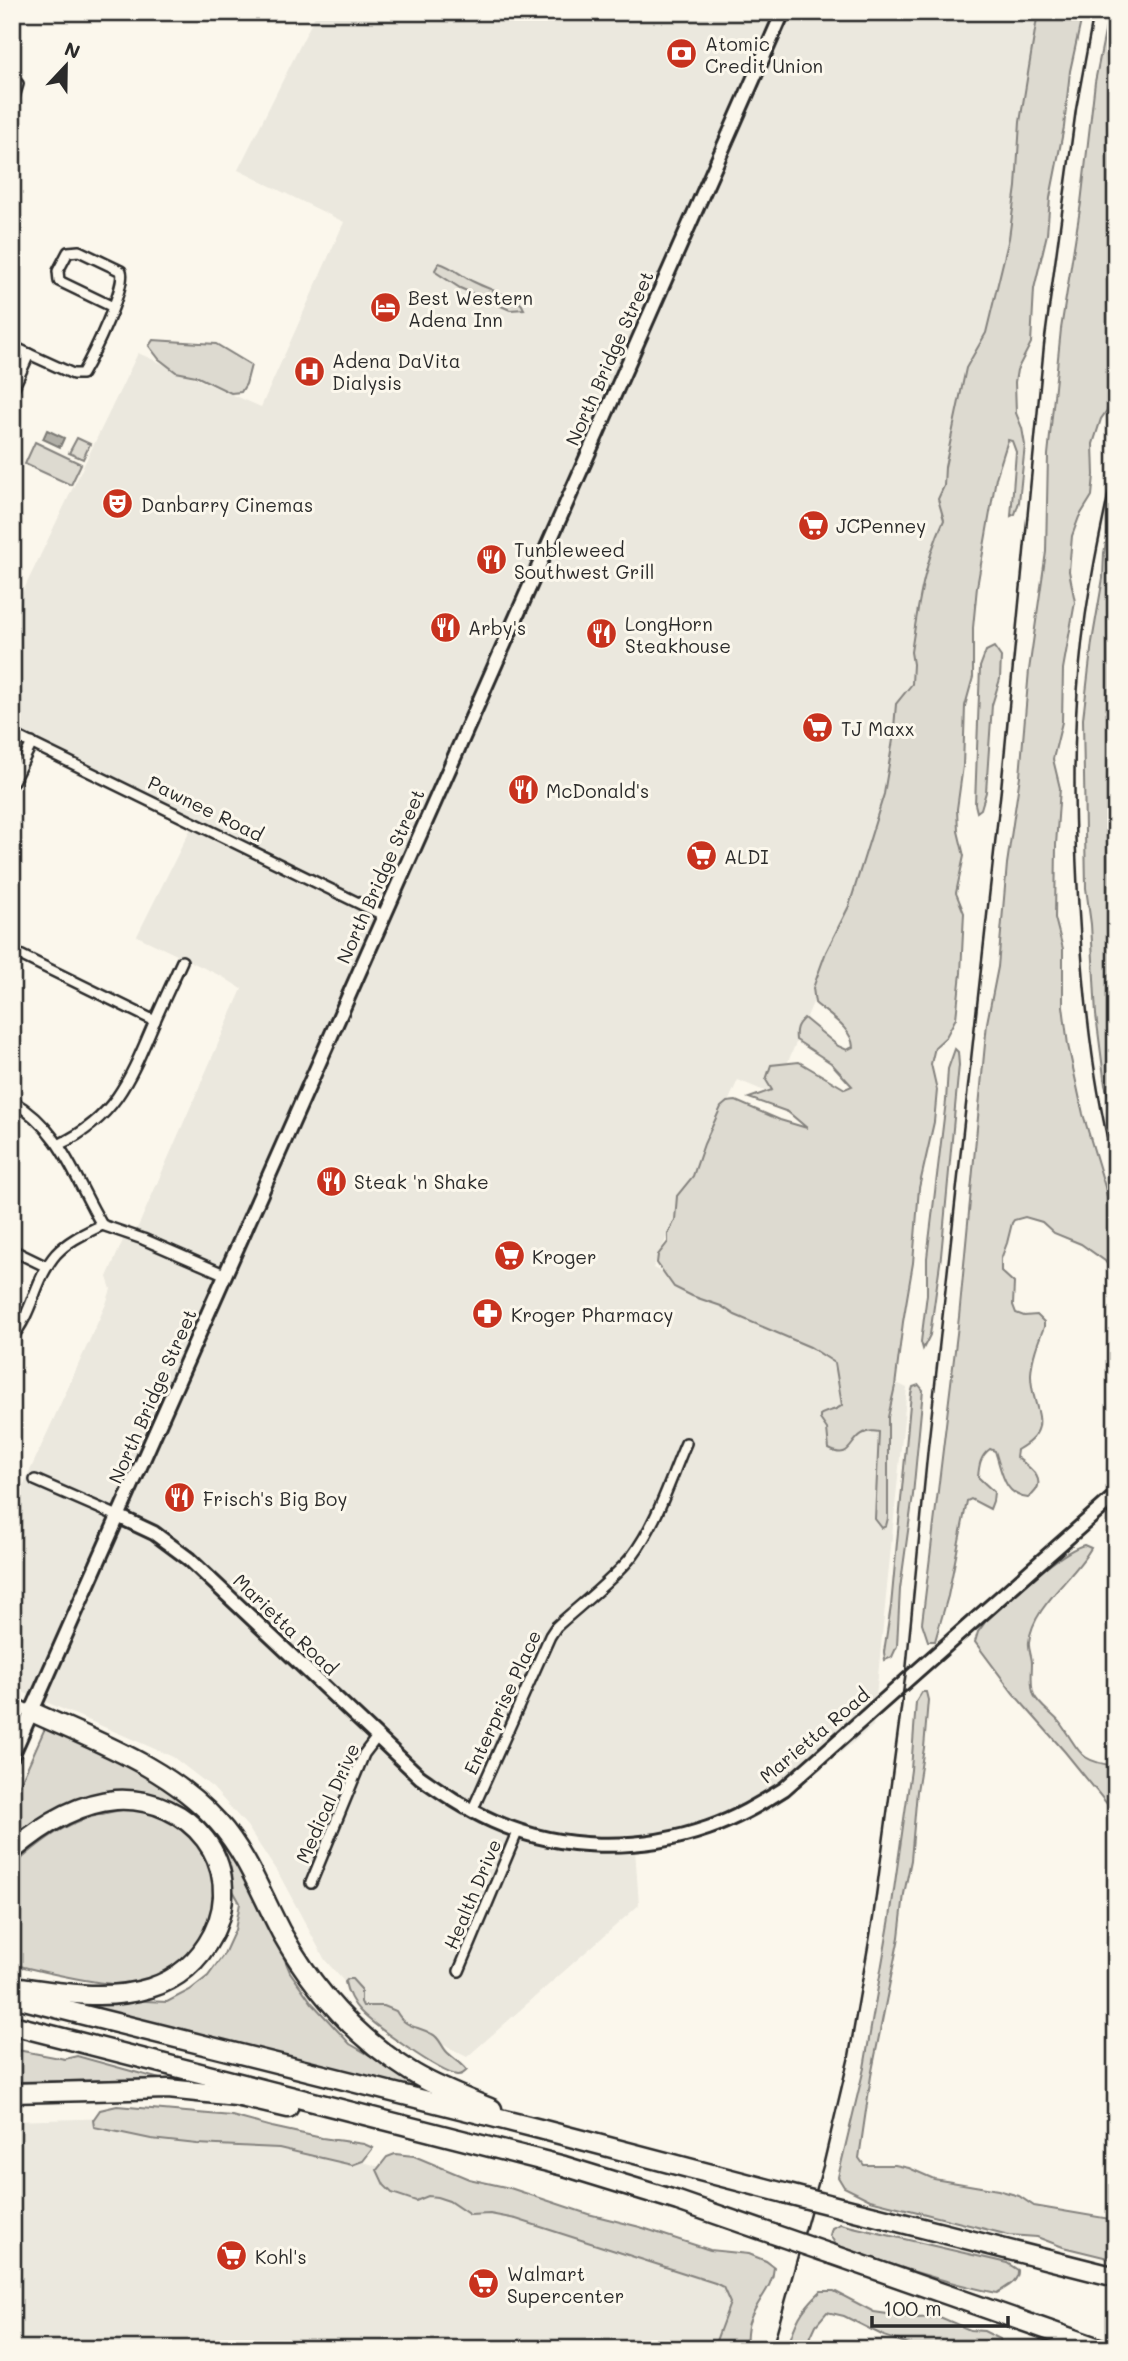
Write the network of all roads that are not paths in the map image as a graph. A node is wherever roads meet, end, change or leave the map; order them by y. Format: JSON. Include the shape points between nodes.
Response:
{"nodes":[{"id":1,"x":783,"y":12,"type":"edge"},
{"id":2,"x":15,"y":81,"type":"edge"},
{"id":3,"x":12,"y":104,"type":"edge"},
{"id":4,"x":113,"y":307,"type":"junction"},
{"id":5,"x":12,"y":346,"type":"edge"},
{"id":6,"x":29,"y":354,"type":"junction"},
{"id":7,"x":12,"y":391,"type":"edge"},
{"id":8,"x":12,"y":734,"type":"edge"},
{"id":9,"x":32,"y":743,"type":"junction"},
{"id":10,"x":12,"y":783,"type":"edge"},
{"id":11,"x":383,"y":915,"type":"junction"},
{"id":12,"x":12,"y":951,"type":"edge"},
{"id":13,"x":182,"y":961,"type":"dead end"},
{"id":14,"x":155,"y":1021,"type":"junction"},
{"id":15,"x":12,"y":1101,"type":"edge"},
{"id":16,"x":60,"y":1144,"type":"junction"},
{"id":17,"x":102,"y":1225,"type":"junction"},
{"id":18,"x":12,"y":1250,"type":"edge"},
{"id":19,"x":47,"y":1267,"type":"junction"},
{"id":20,"x":226,"y":1275,"type":"junction"},
{"id":21,"x":12,"y":1337,"type":"edge"},
{"id":22,"x":686,"y":1443,"type":"dead end"},
{"id":23,"x":35,"y":1480,"type":"dead end"},
{"id":24,"x":1116,"y":1495,"type":"edge"},
{"id":25,"x":120,"y":1517,"type":"junction"},
{"id":26,"x":12,"y":1702,"type":"edge"},
{"id":27,"x":32,"y":1712,"type":"junction"},
{"id":28,"x":377,"y":1737,"type":"junction"},
{"id":29,"x":12,"y":1756,"type":"edge"},
{"id":30,"x":472,"y":1811,"type":"junction"},
{"id":31,"x":517,"y":1830,"type":"junction"},
{"id":32,"x":12,"y":1852,"type":"edge"},
{"id":33,"x":311,"y":1883,"type":"dead end"},
{"id":34,"x":458,"y":1971,"type":"dead end"},
{"id":35,"x":12,"y":1986,"type":"edge"},
{"id":36,"x":12,"y":1997,"type":"edge"},
{"id":37,"x":12,"y":2025,"type":"edge"},
{"id":38,"x":12,"y":2093,"type":"edge"},
{"id":39,"x":392,"y":2122,"type":"junction"},
{"id":40,"x":540,"y":2129,"type":"junction"},
{"id":41,"x":1116,"y":2277,"type":"edge"},
{"id":42,"x":1102,"y":2349,"type":"edge"}],
"edges":[{"from":1,"to":11,"type":"main road","name":"North Bridge Street"},
{"from":2,"to":3,"type":"street"},
{"from":4,"to":4,"type":"street","via":[[123,279],[121,271],[79,251],[68,252],[58,271],[59,281]]},
{"from":4,"to":6,"type":"street","via":[[82,374]]},
{"from":5,"to":6,"type":"street"},
{"from":6,"to":7,"type":"street"},
{"from":8,"to":9,"type":"street","name":"Pawnee Road"},
{"from":9,"to":10,"type":"street"},
{"from":9,"to":11,"type":"street","name":"Pawnee Road"},
{"from":11,"to":20,"type":"main road","name":"North Bridge Street"},
{"from":12,"to":14,"type":"street"},
{"from":13,"to":14,"type":"street"},
{"from":14,"to":16,"type":"street","via":[[124,1090],[111,1107],[77,1136]]},
{"from":15,"to":16,"type":"street"},
{"from":16,"to":17,"type":"street"},
{"from":17,"to":19,"type":"street","via":[[66,1245]]},
{"from":17,"to":20,"type":"street"},
{"from":18,"to":19,"type":"street"},
{"from":19,"to":21,"type":"street","via":[[27,1315]]},
{"from":20,"to":25,"type":"main road","name":"North Bridge Street"},
{"from":22,"to":30,"type":"street","name":"Enterprise Place","via":[[637,1549],[550,1636]]},
{"from":23,"to":25,"type":"street"},
{"from":24,"to":31,"type":"main road","name":"Marietta Road","via":[[784,1789],[746,1811],[706,1829],[625,1845],[554,1840]]},
{"from":25,"to":27,"type":"main road","name":"North Bridge Street"},
{"from":25,"to":28,"type":"main road","name":"Marietta Road","via":[[189,1559]]},
{"from":26,"to":27,"type":"street"},
{"from":27,"to":29,"type":"main road","name":"North Bridge Street"},
{"from":27,"to":40,"type":"highway","via":[[187,1791],[238,1848],[308,1976],[355,2030],[444,2089]]},
{"from":28,"to":30,"type":"main road","name":"Marietta Road","via":[[419,1777]]},
{"from":28,"to":33,"type":"street","name":"Medical Drive","via":[[364,1754]]},
{"from":30,"to":31,"type":"main road","name":"Marietta Road"},
{"from":31,"to":34,"type":"street","name":"Health Drive"},
{"from":32,"to":35,"type":"highway","via":[[73,1811],[115,1800],[141,1800],[163,1807],[195,1828],[210,1844],[223,1884],[223,1906],[207,1946],[173,1979],[111,1996]]},
{"from":36,"to":40,"type":"highway"},
{"from":37,"to":39,"type":"highway"},
{"from":38,"to":39,"type":"highway","via":[[178,2090]]},
{"from":39,"to":42,"type":"highway","bridge":true,"via":[[678,2201]]},
{"from":40,"to":41,"type":"highway","bridge":true}]}
